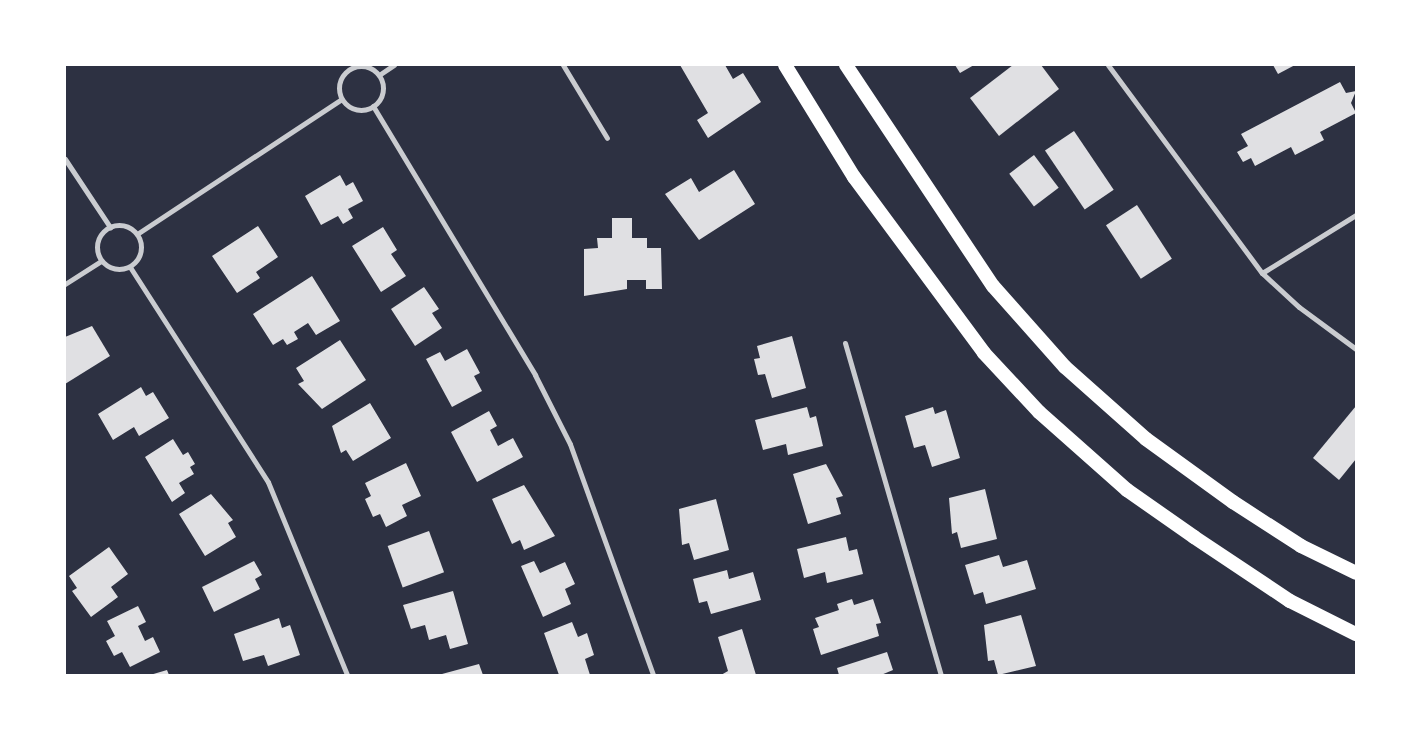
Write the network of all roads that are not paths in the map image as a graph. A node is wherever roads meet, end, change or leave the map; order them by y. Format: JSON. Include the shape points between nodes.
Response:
{"nodes":[{"id":1,"x":394,"y":65,"type":"edge"},
{"id":2,"x":563,"y":65,"type":"edge"},
{"id":3,"x":785,"y":65,"type":"edge"},
{"id":4,"x":846,"y":65,"type":"edge"},
{"id":5,"x":1108,"y":65,"type":"edge"},
{"id":6,"x":349,"y":67,"type":"edge"},
{"id":7,"x":378,"y":75,"type":"junction"},
{"id":8,"x":342,"y":99,"type":"junction"},
{"id":9,"x":373,"y":106,"type":"junction"},
{"id":10,"x":608,"y":138,"type":"dead end"},
{"id":11,"x":65,"y":159,"type":"edge"},
{"id":12,"x":1356,"y":215,"type":"edge"},
{"id":13,"x":110,"y":227,"type":"junction"},
{"id":14,"x":137,"y":234,"type":"junction"},
{"id":15,"x":101,"y":261,"type":"junction"},
{"id":16,"x":130,"y":267,"type":"junction"},
{"id":17,"x":1262,"y":273,"type":"junction"},
{"id":18,"x":65,"y":284,"type":"edge"},
{"id":19,"x":845,"y":343,"type":"dead end"},
{"id":20,"x":1356,"y":349,"type":"edge"},
{"id":21,"x":1356,"y":573,"type":"edge"},
{"id":22,"x":1356,"y":634,"type":"edge"},
{"id":23,"x":347,"y":675,"type":"edge"},
{"id":24,"x":654,"y":675,"type":"edge"},
{"id":25,"x":941,"y":675,"type":"edge"}],
"edges":[{"from":1,"to":7,"type":"street"},
{"from":2,"to":10,"type":"street"},
{"from":3,"to":22,"type":"highway","via":[[878,209],[984,353],[1040,412],[1127,490],[1194,538],[1290,601]]},
{"from":4,"to":21,"type":"highway","via":[[993,286],[1065,367],[1146,439],[1233,502],[1301,546]]},
{"from":5,"to":17,"type":"street"},
{"from":6,"to":7,"type":"street","via":[[366,66]]},
{"from":6,"to":8,"type":"street","via":[[339,85]]},
{"from":7,"to":9,"type":"street","via":[[382,92]]},
{"from":8,"to":9,"type":"street","via":[[353,108]]},
{"from":8,"to":14,"type":"street"},
{"from":9,"to":24,"type":"street","via":[[535,375],[570,444]]},
{"from":11,"to":13,"type":"street"},
{"from":12,"to":17,"type":"street"},
{"from":13,"to":14,"type":"street","via":[[125,226]]},
{"from":13,"to":15,"type":"street","via":[[98,238]]},
{"from":14,"to":16,"type":"street","via":[[141,248]]},
{"from":15,"to":16,"type":"street","via":[[115,269]]},
{"from":15,"to":18,"type":"street"},
{"from":16,"to":23,"type":"street","via":[[268,482]]},
{"from":17,"to":20,"type":"street","via":[[1299,308]]},
{"from":19,"to":25,"type":"street"}]}
